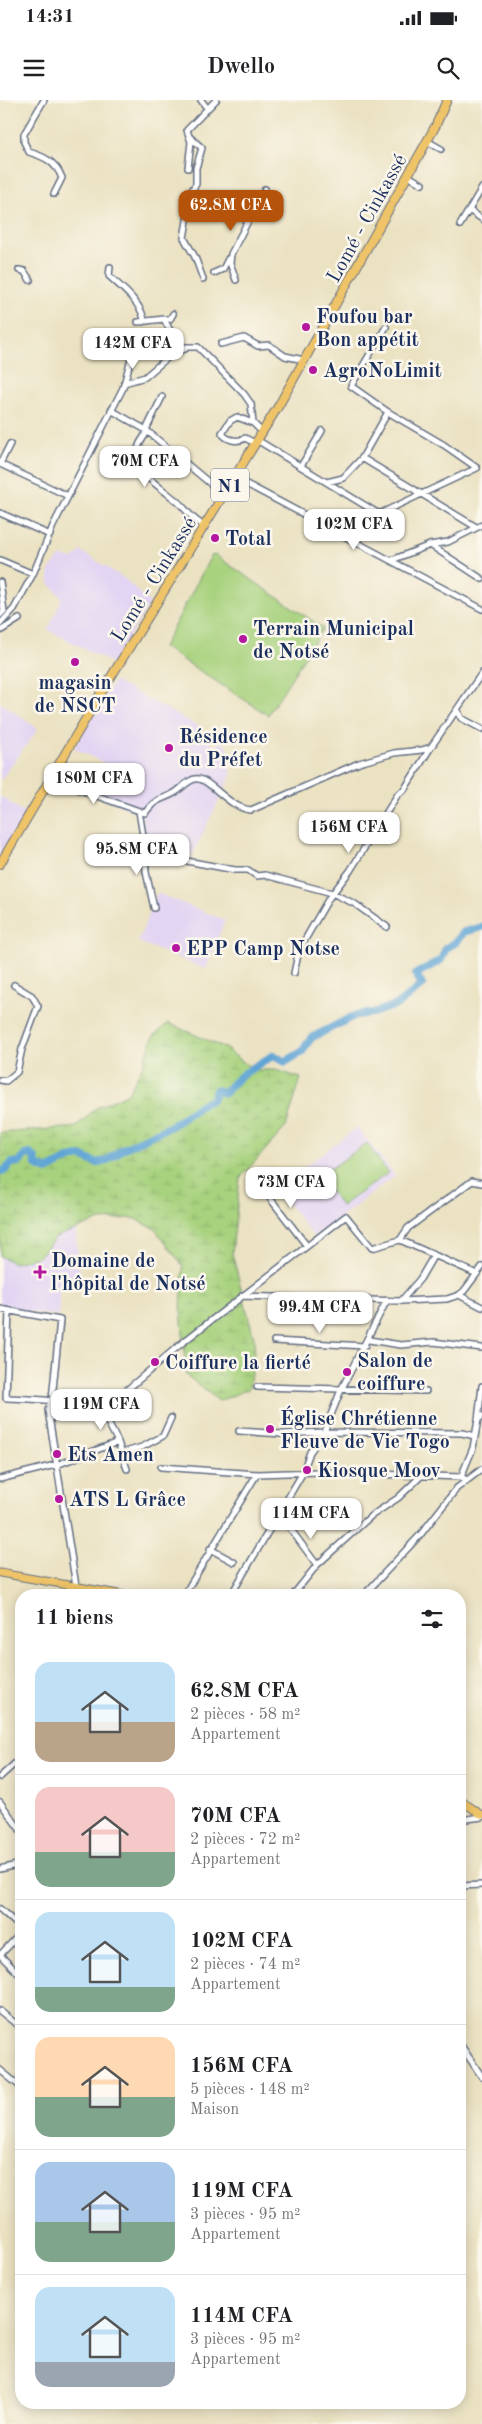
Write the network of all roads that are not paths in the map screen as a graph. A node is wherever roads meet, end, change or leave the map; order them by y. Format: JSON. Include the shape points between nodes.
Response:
{"nodes":[{"id":1,"x":44,"y":100,"type":"edge"},
{"id":2,"x":201,"y":100,"type":"edge"},
{"id":3,"x":216,"y":100,"type":"edge"},
{"id":4,"x":447,"y":100,"type":"edge"},
{"id":5,"x":207,"y":108,"type":"junction"},
{"id":6,"x":191,"y":138,"type":"junction"},
{"id":7,"x":427,"y":141,"type":"junction"},
{"id":8,"x":441,"y":149,"type":"dead end"},
{"id":9,"x":188,"y":168,"type":"dead end"},
{"id":10,"x":408,"y":176,"type":"junction"},
{"id":11,"x":422,"y":184,"type":"dead end"},
{"id":12,"x":482,"y":188,"type":"edge"},
{"id":13,"x":266,"y":189,"type":"dead end"},
{"id":14,"x":54,"y":194,"type":"dead end"},
{"id":15,"x":468,"y":210,"type":"junction"},
{"id":16,"x":482,"y":219,"type":"edge"},
{"id":17,"x":460,"y":225,"type":"dead end"},
{"id":18,"x":231,"y":254,"type":"junction"},
{"id":19,"x":110,"y":267,"type":"dead end"},
{"id":20,"x":19,"y":270,"type":"dead end"},
{"id":21,"x":214,"y":273,"type":"dead end"},
{"id":22,"x":203,"y":279,"type":"dead end"},
{"id":23,"x":30,"y":280,"type":"dead end"},
{"id":24,"x":236,"y":280,"type":"dead end"},
{"id":25,"x":138,"y":322,"type":"dead end"},
{"id":26,"x":144,"y":322,"type":"junction"},
{"id":27,"x":386,"y":327,"type":"dead end"},
{"id":28,"x":105,"y":335,"type":"dead end"},
{"id":29,"x":221,"y":344,"type":"dead end"},
{"id":30,"x":186,"y":349,"type":"junction"},
{"id":31,"x":304,"y":360,"type":"junction"},
{"id":32,"x":124,"y":384,"type":"junction"},
{"id":33,"x":162,"y":397,"type":"dead end"},
{"id":34,"x":111,"y":410,"type":"junction"},
{"id":35,"x":388,"y":412,"type":"junction"},
{"id":36,"x":253,"y":423,"type":"junction"},
{"id":37,"x":146,"y":431,"type":"junction"},
{"id":38,"x":322,"y":431,"type":"dead end"},
{"id":39,"x":262,"y":432,"type":"junction"},
{"id":40,"x":256,"y":442,"type":"junction"},
{"id":41,"x":10,"y":444,"type":"dead end"},
{"id":42,"x":362,"y":458,"type":"junction"},
{"id":43,"x":0,"y":464,"type":"edge"},
{"id":44,"x":301,"y":466,"type":"junction"},
{"id":45,"x":235,"y":478,"type":"junction"},
{"id":46,"x":328,"y":482,"type":"junction"},
{"id":47,"x":423,"y":493,"type":"junction"},
{"id":48,"x":224,"y":495,"type":"junction"},
{"id":49,"x":68,"y":496,"type":"junction"},
{"id":50,"x":0,"y":513,"type":"edge"},
{"id":51,"x":205,"y":526,"type":"junction"},
{"id":52,"x":480,"y":526,"type":"edge"},
{"id":53,"x":50,"y":535,"type":"junction"},
{"id":54,"x":430,"y":545,"type":"junction"},
{"id":55,"x":0,"y":560,"type":"edge"},
{"id":56,"x":392,"y":560,"type":"junction"},
{"id":57,"x":34,"y":574,"type":"junction"},
{"id":58,"x":482,"y":579,"type":"edge"},
{"id":59,"x":0,"y":582,"type":"edge"},
{"id":60,"x":482,"y":609,"type":"edge"},
{"id":61,"x":19,"y":618,"type":"dead end"},
{"id":62,"x":1,"y":619,"type":"edge"},
{"id":63,"x":8,"y":626,"type":"junction"},
{"id":64,"x":0,"y":631,"type":"edge"},
{"id":65,"x":482,"y":673,"type":"edge"},
{"id":66,"x":458,"y":712,"type":"junction"},
{"id":67,"x":482,"y":730,"type":"edge"},
{"id":68,"x":431,"y":747,"type":"junction"},
{"id":69,"x":49,"y":779,"type":"junction"},
{"id":70,"x":139,"y":811,"type":"junction"},
{"id":71,"x":144,"y":842,"type":"junction"},
{"id":72,"x":0,"y":864,"type":"edge"},
{"id":73,"x":332,"y":893,"type":"junction"},
{"id":74,"x":154,"y":908,"type":"dead end"},
{"id":75,"x":387,"y":927,"type":"dead end"},
{"id":76,"x":294,"y":973,"type":"dead end"},
{"id":77,"x":14,"y":985,"type":"dead end"},
{"id":78,"x":0,"y":1080,"type":"edge"},
{"id":79,"x":482,"y":1183,"type":"edge"},
{"id":80,"x":259,"y":1184,"type":"dead end"},
{"id":81,"x":400,"y":1240,"type":"junction"},
{"id":82,"x":306,"y":1246,"type":"junction"},
{"id":83,"x":434,"y":1255,"type":"junction"},
{"id":84,"x":482,"y":1267,"type":"edge"},
{"id":85,"x":478,"y":1274,"type":"junction"},
{"id":86,"x":242,"y":1296,"type":"junction"},
{"id":87,"x":459,"y":1296,"type":"junction"},
{"id":88,"x":387,"y":1300,"type":"junction"},
{"id":89,"x":401,"y":1300,"type":"junction"},
{"id":90,"x":482,"y":1307,"type":"edge"},
{"id":91,"x":0,"y":1309,"type":"edge"},
{"id":92,"x":9,"y":1311,"type":"junction"},
{"id":93,"x":369,"y":1340,"type":"junction"},
{"id":94,"x":274,"y":1341,"type":"dead end"},
{"id":95,"x":364,"y":1346,"type":"junction"},
{"id":96,"x":482,"y":1348,"type":"edge"},
{"id":97,"x":482,"y":1386,"type":"edge"},
{"id":98,"x":257,"y":1387,"type":"dead end"},
{"id":99,"x":342,"y":1390,"type":"junction"},
{"id":100,"x":426,"y":1391,"type":"dead end"},
{"id":101,"x":52,"y":1399,"type":"junction"},
{"id":102,"x":102,"y":1411,"type":"junction"},
{"id":103,"x":171,"y":1418,"type":"dead end"},
{"id":104,"x":480,"y":1418,"type":"edge"},
{"id":105,"x":240,"y":1431,"type":"dead end"},
{"id":106,"x":324,"y":1432,"type":"junction"},
{"id":107,"x":475,"y":1436,"type":"junction"},
{"id":108,"x":118,"y":1442,"type":"junction"},
{"id":109,"x":122,"y":1453,"type":"junction"},
{"id":110,"x":56,"y":1465,"type":"junction"},
{"id":111,"x":161,"y":1468,"type":"dead end"},
{"id":112,"x":127,"y":1469,"type":"dead end"},
{"id":113,"x":482,"y":1469,"type":"edge"},
{"id":114,"x":257,"y":1474,"type":"junction"},
{"id":115,"x":302,"y":1474,"type":"junction"},
{"id":116,"x":420,"y":1477,"type":"junction"},
{"id":117,"x":0,"y":1478,"type":"edge"},
{"id":118,"x":464,"y":1478,"type":"junction"},
{"id":119,"x":289,"y":1526,"type":"dead end"},
{"id":120,"x":210,"y":1549,"type":"junction"},
{"id":121,"x":234,"y":1562,"type":"dead end"},
{"id":122,"x":317,"y":1565,"type":"junction"},
{"id":123,"x":0,"y":1573,"type":"edge"},
{"id":124,"x":76,"y":1586,"type":"junction"},
{"id":125,"x":92,"y":1589,"type":"edge"},
{"id":126,"x":188,"y":1589,"type":"edge"},
{"id":127,"x":235,"y":1589,"type":"edge"},
{"id":128,"x":298,"y":1589,"type":"edge"},
{"id":129,"x":370,"y":1589,"type":"edge"},
{"id":130,"x":15,"y":1766,"type":"edge"},
{"id":131,"x":0,"y":1777,"type":"edge"},
{"id":132,"x":0,"y":1802,"type":"edge"},
{"id":133,"x":466,"y":1804,"type":"edge"},
{"id":134,"x":2,"y":1812,"type":"edge"},
{"id":135,"x":482,"y":1816,"type":"edge"},
{"id":136,"x":466,"y":1819,"type":"edge"},
{"id":137,"x":15,"y":1825,"type":"edge"},
{"id":138,"x":15,"y":1865,"type":"edge"},
{"id":139,"x":0,"y":1869,"type":"edge"},
{"id":140,"x":482,"y":1885,"type":"edge"},
{"id":141,"x":466,"y":1886,"type":"edge"},
{"id":142,"x":0,"y":1909,"type":"edge"},
{"id":143,"x":15,"y":1923,"type":"edge"},
{"id":144,"x":15,"y":1939,"type":"edge"},
{"id":145,"x":0,"y":1955,"type":"edge"},
{"id":146,"x":15,"y":1970,"type":"edge"},
{"id":147,"x":0,"y":2011,"type":"edge"},
{"id":148,"x":15,"y":2023,"type":"edge"},
{"id":149,"x":466,"y":2053,"type":"edge"},
{"id":150,"x":0,"y":2070,"type":"edge"},
{"id":151,"x":482,"y":2077,"type":"edge"},
{"id":152,"x":15,"y":2082,"type":"edge"}],
"edges":[{"from":1,"to":14,"type":"street","via":[[24,134],[24,142],[30,152],[46,157],[60,172],[62,178]]},
{"from":2,"to":5,"type":"street"},
{"from":3,"to":5,"type":"street"},
{"from":4,"to":7,"type":"highway","name":"Lomé - Cinkassé","number":"N1"},
{"from":5,"to":6,"type":"street","via":[[187,130]]},
{"from":6,"to":9,"type":"street"},
{"from":6,"to":22,"type":"street","via":[[202,148],[196,168],[196,184],[186,199],[189,210],[184,238]]},
{"from":7,"to":8,"type":"street"},
{"from":7,"to":10,"type":"highway","name":"Lomé - Cinkassé","number":"N1"},
{"from":10,"to":11,"type":"street"},
{"from":10,"to":31,"type":"highway","name":"Lomé - Cinkassé","number":"N1"},
{"from":12,"to":15,"type":"street"},
{"from":13,"to":18,"type":"street","via":[[259,202],[251,208],[249,219]]},
{"from":15,"to":16,"type":"street"},
{"from":15,"to":17,"type":"street"},
{"from":18,"to":21,"type":"street","via":[[223,269]]},
{"from":18,"to":24,"type":"street","via":[[230,263]]},
{"from":19,"to":26,"type":"street","via":[[108,276],[139,307]]},
{"from":20,"to":23,"type":"street","via":[[24,271]]},
{"from":25,"to":26,"type":"street"},
{"from":26,"to":30,"type":"street","via":[[169,318],[176,342]]},
{"from":27,"to":35,"type":"street","via":[[351,386]]},
{"from":28,"to":32,"type":"street","via":[[132,355]]},
{"from":29,"to":31,"type":"street","via":[[244,338],[258,346],[268,345],[285,356]]},
{"from":30,"to":32,"type":"street","via":[[172,352],[145,377]]},
{"from":30,"to":36,"type":"street","via":[[198,348],[204,352],[244,394],[251,404]]},
{"from":31,"to":39,"type":"highway","name":"Lomé - Cinkassé","number":"N1"},
{"from":32,"to":34,"type":"street"},
{"from":33,"to":37,"type":"street"},
{"from":34,"to":37,"type":"street"},
{"from":34,"to":49,"type":"street"},
{"from":35,"to":42,"type":"street"},
{"from":35,"to":47,"type":"street","via":[[478,468]]},
{"from":36,"to":39,"type":"street"},
{"from":36,"to":40,"type":"street","via":[[237,417],[222,433],[227,438]]},
{"from":37,"to":48,"type":"street"},
{"from":37,"to":51,"type":"street","via":[[133,462],[181,504],[190,518]]},
{"from":38,"to":44,"type":"street"},
{"from":39,"to":40,"type":"highway","name":"Lomé - Cinkassé","number":"N1"},
{"from":40,"to":44,"type":"street"},
{"from":40,"to":45,"type":"highway","name":"Lomé - Cinkassé","number":"N1"},
{"from":41,"to":43,"type":"street"},
{"from":42,"to":46,"type":"street","via":[[343,478]]},
{"from":42,"to":47,"type":"street"},
{"from":43,"to":49,"type":"street"},
{"from":44,"to":46,"type":"street"},
{"from":45,"to":48,"type":"highway","name":"Lomé - Cinkassé","number":"N1"},
{"from":45,"to":56,"type":"street"},
{"from":46,"to":47,"type":"street","via":[[379,514]]},
{"from":47,"to":52,"type":"street"},
{"from":48,"to":51,"type":"highway","name":"Lomé - Cinkassé","number":"N1"},
{"from":49,"to":53,"type":"street"},
{"from":50,"to":53,"type":"street"},
{"from":51,"to":69,"type":"highway","name":"Lomé - Cinkassé","number":"N1"},
{"from":52,"to":54,"type":"street","via":[[448,542]]},
{"from":53,"to":57,"type":"street"},
{"from":54,"to":56,"type":"street"},
{"from":54,"to":58,"type":"street"},
{"from":55,"to":57,"type":"street"},
{"from":56,"to":60,"type":"street"},
{"from":57,"to":62,"type":"street","via":[[14,609]]},
{"from":59,"to":62,"type":"street","via":[[5,606]]},
{"from":61,"to":63,"type":"street"},
{"from":62,"to":63,"type":"street"},
{"from":63,"to":64,"type":"street"},
{"from":65,"to":66,"type":"street"},
{"from":66,"to":67,"type":"street","via":[[461,718]]},
{"from":66,"to":68,"type":"street"},
{"from":68,"to":70,"type":"street","via":[[359,763],[251,810],[240,809],[209,783],[194,779],[175,793],[155,801],[145,813]]},
{"from":68,"to":73,"type":"street","via":[[350,872]]},
{"from":69,"to":70,"type":"street"},
{"from":69,"to":72,"type":"highway","name":"Lomé - Cinkassé","number":"N1"},
{"from":70,"to":71,"type":"street"},
{"from":71,"to":73,"type":"street","via":[[151,849],[176,859],[248,870],[257,876],[265,875]]},
{"from":71,"to":74,"type":"street","via":[[146,872]]},
{"from":73,"to":75,"type":"street","via":[[355,904]]},
{"from":73,"to":76,"type":"street","via":[[299,950]]},
{"from":77,"to":78,"type":"street","via":[[32,996],[38,1006],[17,1072],[6,1081]]},
{"from":79,"to":81,"type":"street","via":[[472,1181],[408,1228]]},
{"from":80,"to":82,"type":"street"},
{"from":81,"to":82,"type":"street","via":[[372,1248],[346,1216]]},
{"from":81,"to":83,"type":"street"},
{"from":82,"to":86,"type":"street"},
{"from":83,"to":85,"type":"street"},
{"from":83,"to":89,"type":"street","via":[[420,1279]]},
{"from":84,"to":85,"type":"street"},
{"from":85,"to":87,"type":"street"},
{"from":86,"to":88,"type":"street"},
{"from":86,"to":102,"type":"street"},
{"from":87,"to":89,"type":"street"},
{"from":87,"to":90,"type":"street"},
{"from":88,"to":89,"type":"street"},
{"from":88,"to":93,"type":"street"},
{"from":91,"to":92,"type":"street"},
{"from":92,"to":101,"type":"street","via":[[60,1320]]},
{"from":92,"to":101,"type":"street","via":[[6,1398]]},
{"from":93,"to":95,"type":"street"},
{"from":93,"to":96,"type":"street","via":[[401,1345],[433,1342]]},
{"from":94,"to":95,"type":"street"},
{"from":95,"to":99,"type":"street"},
{"from":97,"to":104,"type":"street"},
{"from":98,"to":99,"type":"street"},
{"from":99,"to":100,"type":"street"},
{"from":99,"to":106,"type":"street"},
{"from":101,"to":102,"type":"street"},
{"from":101,"to":110,"type":"street","via":[[48,1410]]},
{"from":102,"to":108,"type":"street"},
{"from":103,"to":109,"type":"street","via":[[163,1436]]},
{"from":104,"to":107,"type":"street"},
{"from":105,"to":106,"type":"street"},
{"from":106,"to":107,"type":"street","via":[[462,1433]]},
{"from":106,"to":115,"type":"street","via":[[310,1452]]},
{"from":107,"to":118,"type":"street"},
{"from":108,"to":109,"type":"street"},
{"from":108,"to":110,"type":"street"},
{"from":109,"to":112,"type":"street"},
{"from":110,"to":117,"type":"street"},
{"from":110,"to":124,"type":"street"},
{"from":111,"to":114,"type":"street"},
{"from":113,"to":118,"type":"street"},
{"from":114,"to":115,"type":"street"},
{"from":114,"to":120,"type":"street"},
{"from":115,"to":116,"type":"street"},
{"from":115,"to":127,"type":"street"},
{"from":116,"to":118,"type":"street"},
{"from":116,"to":122,"type":"street"},
{"from":118,"to":129,"type":"street","via":[[421,1534]]},
{"from":119,"to":122,"type":"street"},
{"from":120,"to":121,"type":"street"},
{"from":120,"to":126,"type":"street"},
{"from":122,"to":128,"type":"street"},
{"from":123,"to":124,"type":"main road"},
{"from":124,"to":125,"type":"main road"},
{"from":130,"to":131,"type":"street"},
{"from":132,"to":134,"type":"street"},
{"from":133,"to":135,"type":"main road"},
{"from":134,"to":137,"type":"street"},
{"from":135,"to":136,"type":"street"},
{"from":138,"to":139,"type":"street"},
{"from":140,"to":141,"type":"street"},
{"from":142,"to":143,"type":"street"},
{"from":144,"to":145,"type":"street"},
{"from":145,"to":146,"type":"street"},
{"from":147,"to":148,"type":"street"},
{"from":149,"to":151,"type":"street"},
{"from":150,"to":152,"type":"street"}]}
